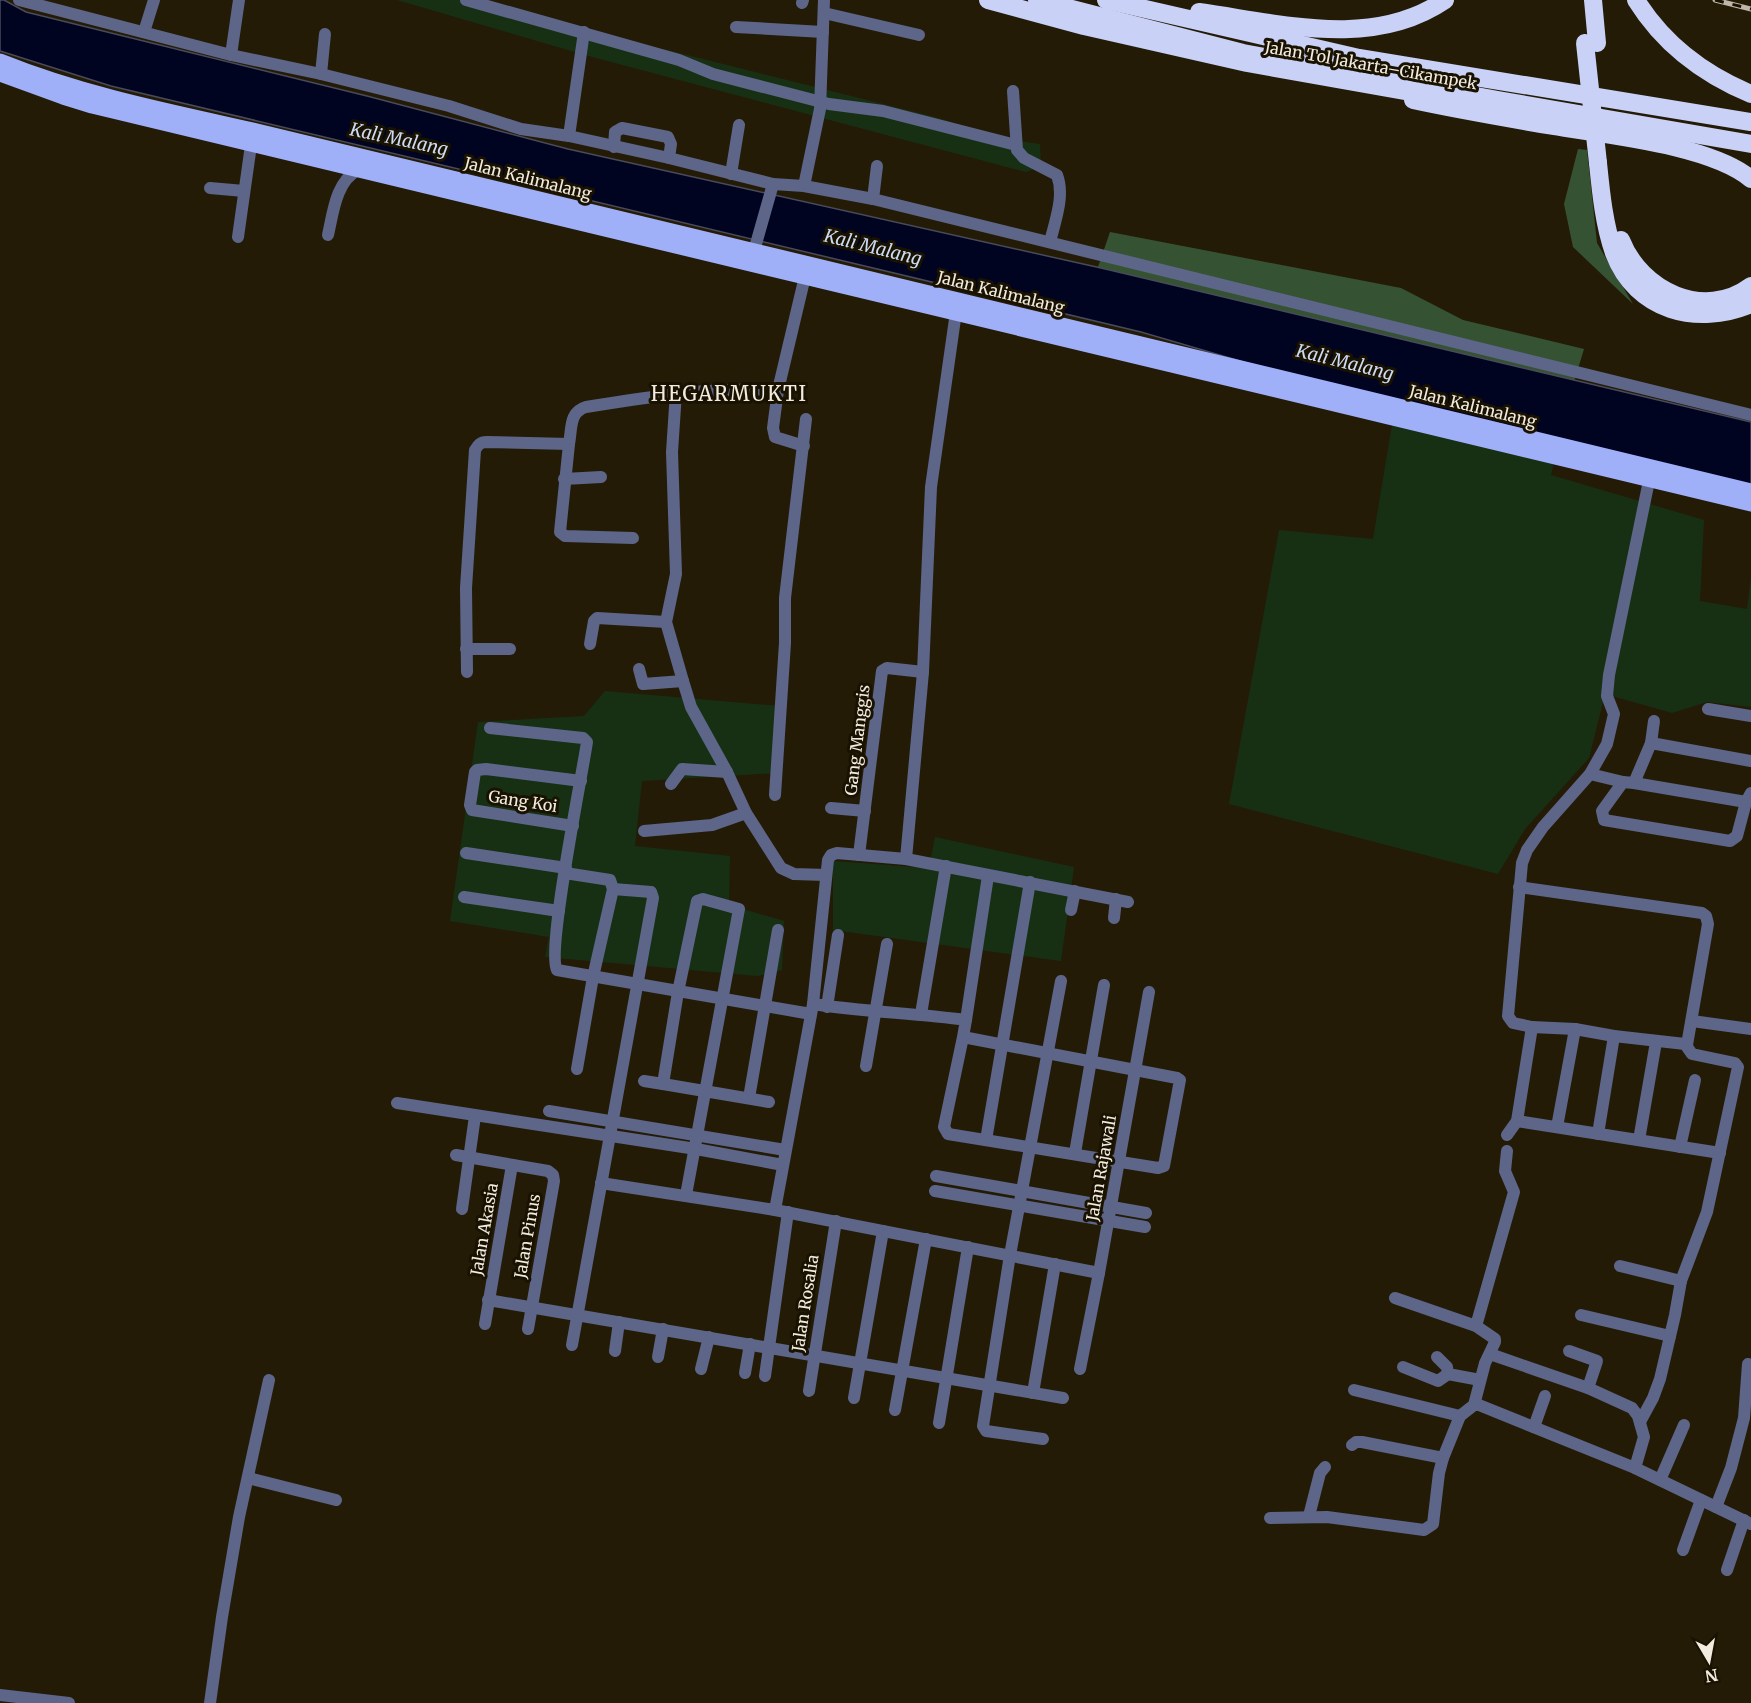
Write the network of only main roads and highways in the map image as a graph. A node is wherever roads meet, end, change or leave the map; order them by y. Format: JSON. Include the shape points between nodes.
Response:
{"nodes":[{"id":1,"x":988,"y":0,"type":"edge"},
{"id":2,"x":1037,"y":0,"type":"edge"},
{"id":3,"x":1066,"y":0,"type":"edge"},
{"id":4,"x":1106,"y":0,"type":"edge"},
{"id":5,"x":1114,"y":0,"type":"edge"},
{"id":6,"x":1445,"y":0,"type":"edge"},
{"id":7,"x":1582,"y":0,"type":"edge"},
{"id":8,"x":1593,"y":0,"type":"edge"},
{"id":9,"x":1636,"y":0,"type":"edge"},
{"id":10,"x":1591,"y":43,"type":"junction"},
{"id":11,"x":0,"y":61,"type":"edge"},
{"id":12,"x":0,"y":74,"type":"edge"},
{"id":13,"x":1370,"y":87,"type":"junction"},
{"id":14,"x":1751,"y":94,"type":"edge"},
{"id":15,"x":1751,"y":122,"type":"edge"},
{"id":16,"x":1751,"y":136,"type":"edge"},
{"id":17,"x":252,"y":137,"type":"junction"},
{"id":18,"x":1751,"y":144,"type":"edge"},
{"id":19,"x":1751,"y":150,"type":"edge"},
{"id":20,"x":1603,"y":162,"type":"junction"},
{"id":21,"x":360,"y":163,"type":"junction"},
{"id":22,"x":1751,"y":178,"type":"edge"},
{"id":23,"x":806,"y":271,"type":"junction"},
{"id":24,"x":1751,"y":286,"type":"edge"},
{"id":25,"x":1751,"y":304,"type":"edge"},
{"id":26,"x":1651,"y":474,"type":"junction"},
{"id":27,"x":1751,"y":491,"type":"edge"},
{"id":28,"x":1751,"y":504,"type":"edge"}],
"edges":[{"from":1,"to":13,"type":"highway","name":"Jalan Tol Jakarta–Cikampek","via":[[1084,26]]},
{"from":2,"to":18,"type":"highway","bridge":true,"via":[[1243,53]]},
{"from":3,"to":16,"type":"highway","via":[[1234,43],[1365,70]]},
{"from":4,"to":15,"type":"highway","name":"Jalan Tol Jakarta–Cikampek","via":[[1359,58]]},
{"from":5,"to":6,"type":"highway","via":[[1350,30],[1401,20]]},
{"from":7,"to":10,"type":"highway"},
{"from":8,"to":10,"type":"highway"},
{"from":9,"to":14,"type":"highway","via":[[1649,21],[1683,56]]},
{"from":10,"to":20,"type":"highway"},
{"from":11,"to":17,"type":"main road","name":"Jalan Kalimalang","via":[[65,85]]},
{"from":12,"to":17,"type":"main road","name":"Jalan Kalimalang","via":[[92,106]]},
{"from":13,"to":19,"type":"highway","name":"Jalan Tol Jakarta–Cikampek"},
{"from":13,"to":22,"type":"highway","via":[[1398,98],[1654,143],[1717,160]]},
{"from":17,"to":21,"type":"main road","name":"Jalan Kalimalang"},
{"from":20,"to":24,"type":"highway","via":[[1620,237],[1632,262],[1653,283],[1682,298],[1709,301],[1730,297]]},
{"from":20,"to":25,"type":"highway","via":[[1601,195],[1614,252],[1626,277],[1642,293],[1665,307],[1688,314],[1718,314]]},
{"from":21,"to":23,"type":"main road","name":"Jalan Kalimalang"},
{"from":21,"to":23,"type":"main road","name":"Jalan Kalimalang","via":[[756,245]]},
{"from":23,"to":26,"type":"main road","name":"Jalan Kalimalang"},
{"from":26,"to":27,"type":"main road","name":"Jalan Kalimalang"},
{"from":26,"to":28,"type":"main road","name":"Jalan Kalimalang"}]}
